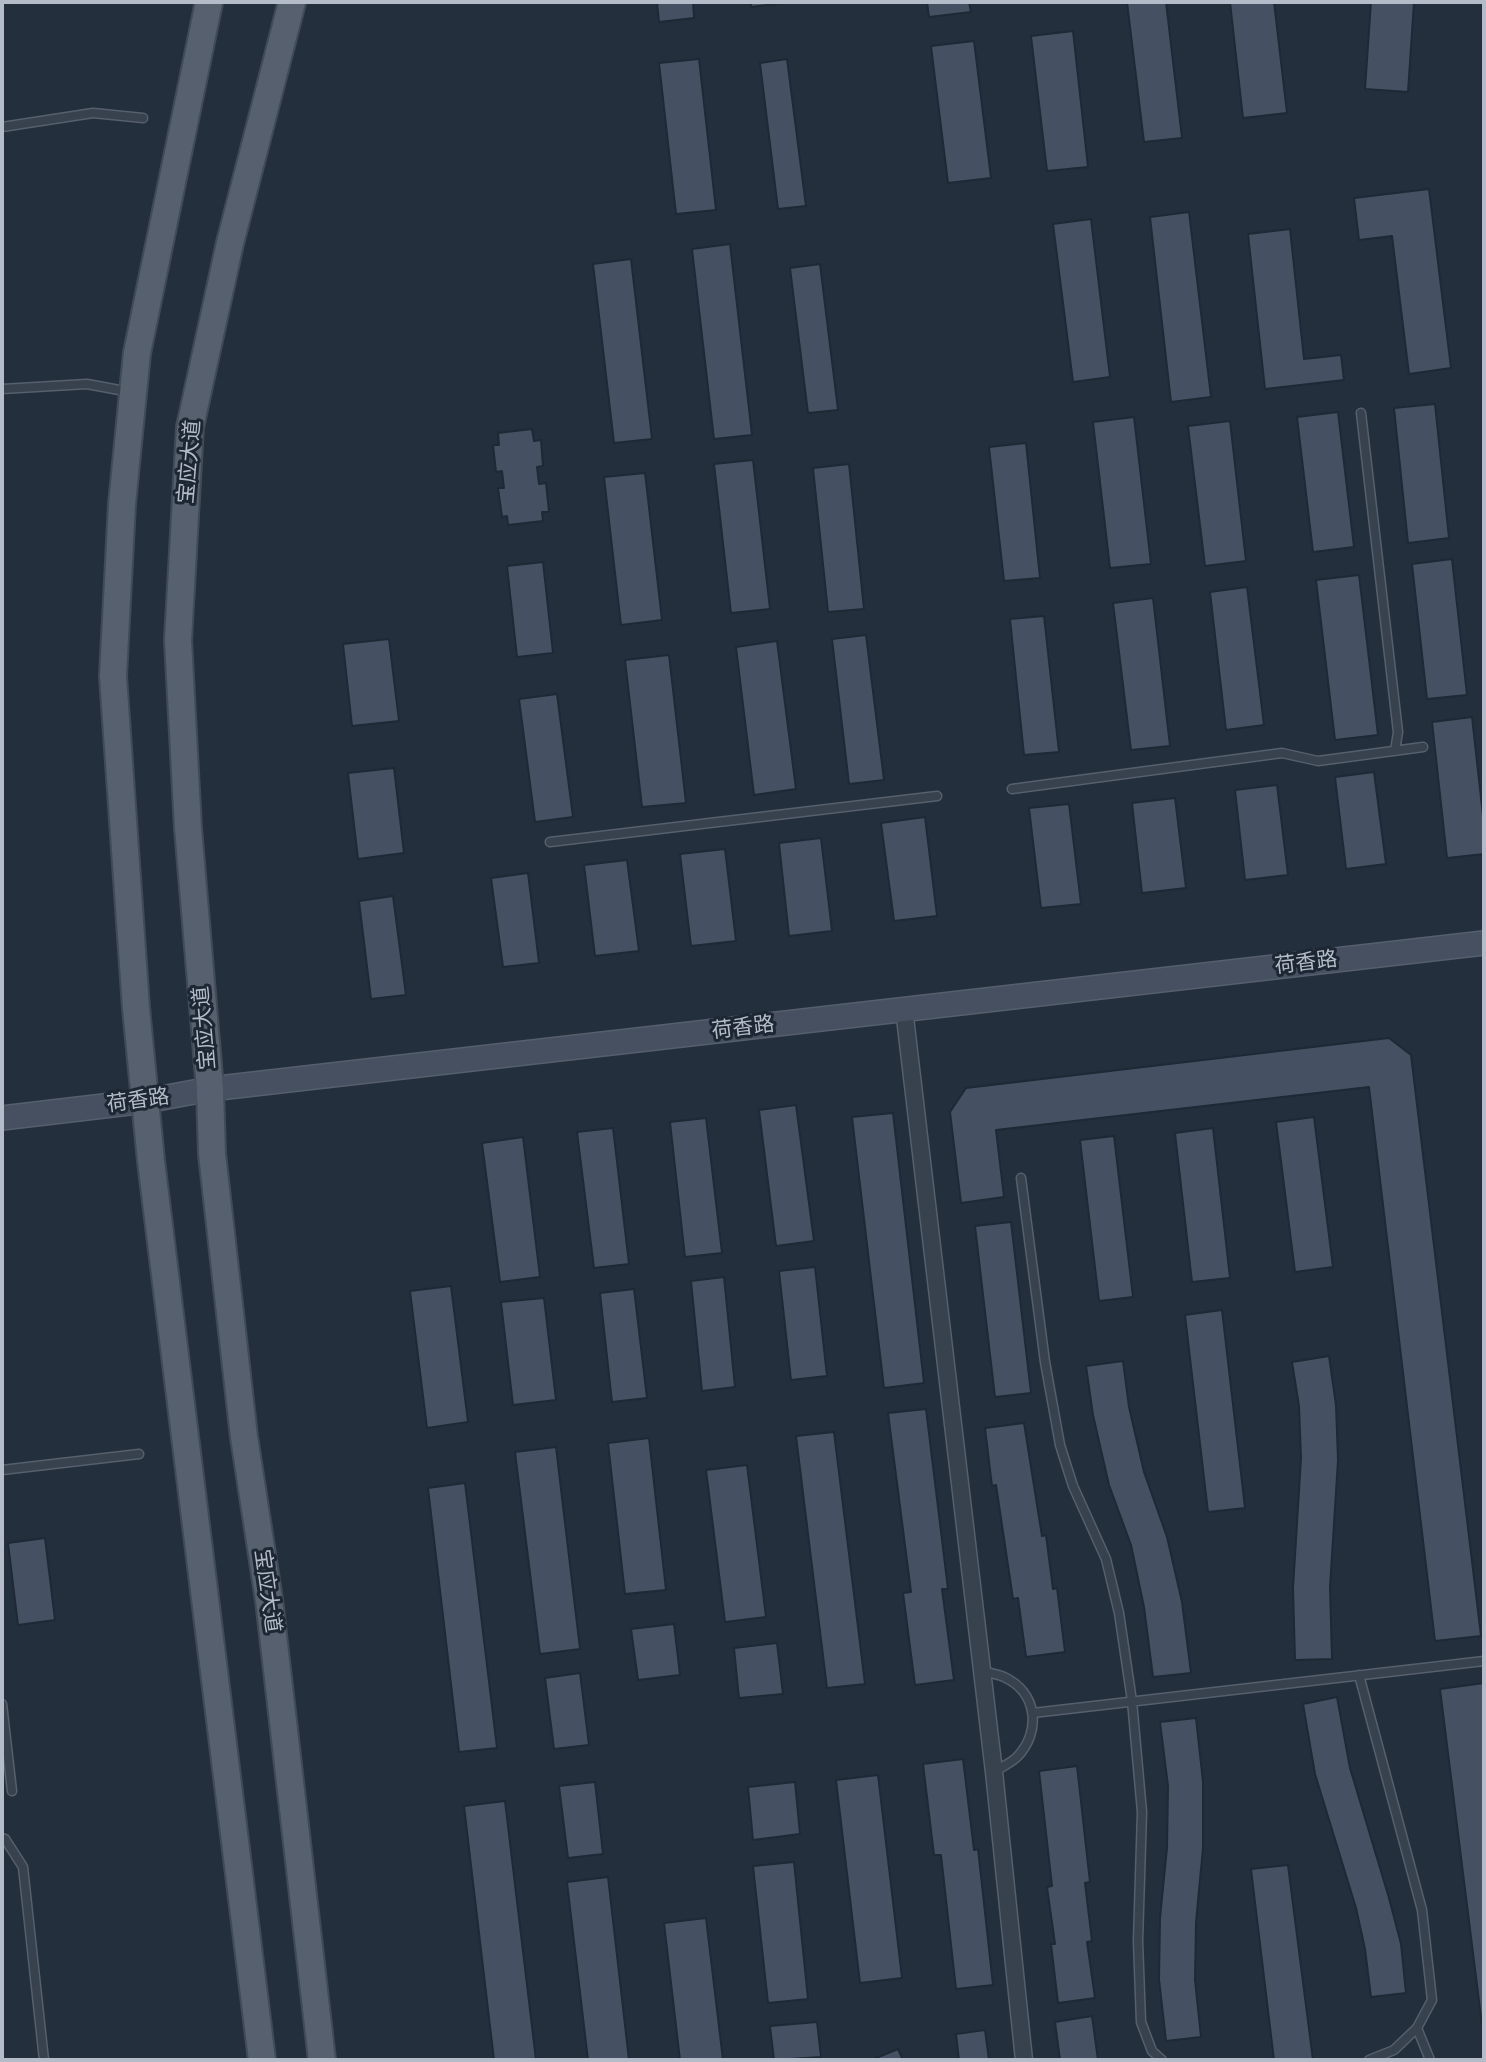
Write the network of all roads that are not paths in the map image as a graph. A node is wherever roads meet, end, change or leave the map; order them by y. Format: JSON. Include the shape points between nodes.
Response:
{"nodes":[{"id":1,"x":209,"y":2,"type":"edge"},
{"id":2,"x":292,"y":2,"type":"edge"},
{"id":3,"x":143,"y":118,"type":"dead end"},
{"id":4,"x":2,"y":127,"type":"edge"},
{"id":5,"x":2,"y":389,"type":"edge"},
{"id":6,"x":132,"y":393,"type":"junction"},
{"id":7,"x":1361,"y":413,"type":"dead end"},
{"id":8,"x":1423,"y":747,"type":"dead end"},
{"id":9,"x":1395,"y":751,"type":"junction"},
{"id":10,"x":1012,"y":789,"type":"dead end"},
{"id":11,"x":937,"y":796,"type":"dead end"},
{"id":12,"x":550,"y":842,"type":"dead end"},
{"id":13,"x":1484,"y":943,"type":"edge"},
{"id":14,"x":904,"y":1009,"type":"junction"},
{"id":15,"x":210,"y":1089,"type":"junction"},
{"id":16,"x":146,"y":1101,"type":"junction"},
{"id":17,"x":2,"y":1118,"type":"edge"},
{"id":18,"x":1021,"y":1178,"type":"dead end"},
{"id":19,"x":139,"y":1454,"type":"dead end"},
{"id":20,"x":2,"y":1470,"type":"edge"},
{"id":21,"x":1484,"y":1661,"type":"edge"},
{"id":22,"x":982,"y":1671,"type":"junction"},
{"id":23,"x":1359,"y":1675,"type":"junction"},
{"id":24,"x":1132,"y":1701,"type":"junction"},
{"id":25,"x":2,"y":1703,"type":"edge"},
{"id":26,"x":1033,"y":1713,"type":"junction"},
{"id":27,"x":994,"y":1772,"type":"junction"},
{"id":28,"x":12,"y":1791,"type":"dead end"},
{"id":29,"x":2,"y":1838,"type":"edge"},
{"id":30,"x":1417,"y":2028,"type":"junction"},
{"id":31,"x":44,"y":2060,"type":"edge"},
{"id":32,"x":262,"y":2060,"type":"edge"},
{"id":33,"x":322,"y":2060,"type":"edge"},
{"id":34,"x":1024,"y":2060,"type":"edge"},
{"id":35,"x":1162,"y":2060,"type":"edge"},
{"id":36,"x":1369,"y":2060,"type":"edge"},
{"id":37,"x":1430,"y":2060,"type":"edge"}],
"edges":[{"from":1,"to":6,"type":"main road","via":[[136,353]]},
{"from":2,"to":15,"type":"main road","name":"宝应大道","via":[[230,243],[190,427],[178,640]]},
{"from":3,"to":4,"type":"lane","via":[[93,113]]},
{"from":5,"to":6,"type":"lane","via":[[87,384]]},
{"from":6,"to":16,"type":"main road","via":[[113,676]]},
{"from":7,"to":9,"type":"lane","via":[[1398,732]]},
{"from":8,"to":9,"type":"lane"},
{"from":9,"to":10,"type":"lane","via":[[1318,761],[1282,753]]},
{"from":11,"to":12,"type":"lane"},
{"from":13,"to":14,"type":"street","name":"荷香路"},
{"from":14,"to":15,"type":"street","name":"荷香路"},
{"from":14,"to":22,"type":"street"},
{"from":15,"to":16,"type":"street","name":"荷香路"},
{"from":15,"to":33,"type":"main road","name":"宝应大道","via":[[212,1154],[244,1437],[270,1600]]},
{"from":16,"to":17,"type":"street","name":"荷香路"},
{"from":16,"to":32,"type":"main road"},
{"from":18,"to":24,"type":"lane","via":[[1060,1445],[1106,1559]]},
{"from":19,"to":20,"type":"lane"},
{"from":21,"to":23,"type":"lane"},
{"from":22,"to":26,"type":"lane","via":[[1004,1677],[1020,1689]]},
{"from":22,"to":27,"type":"street"},
{"from":23,"to":24,"type":"lane"},
{"from":23,"to":30,"type":"lane","via":[[1422,1910],[1432,2000]]},
{"from":24,"to":26,"type":"lane"},
{"from":24,"to":35,"type":"lane","via":[[1142,1812],[1141,2022],[1152,2051]]},
{"from":25,"to":28,"type":"lane"},
{"from":26,"to":27,"type":"lane","via":[[1029,1740],[1016,1758]]},
{"from":27,"to":34,"type":"street"},
{"from":29,"to":31,"type":"lane","via":[[23,1867]]},
{"from":30,"to":36,"type":"lane","via":[[1394,2050]]},
{"from":30,"to":37,"type":"lane"}]}
